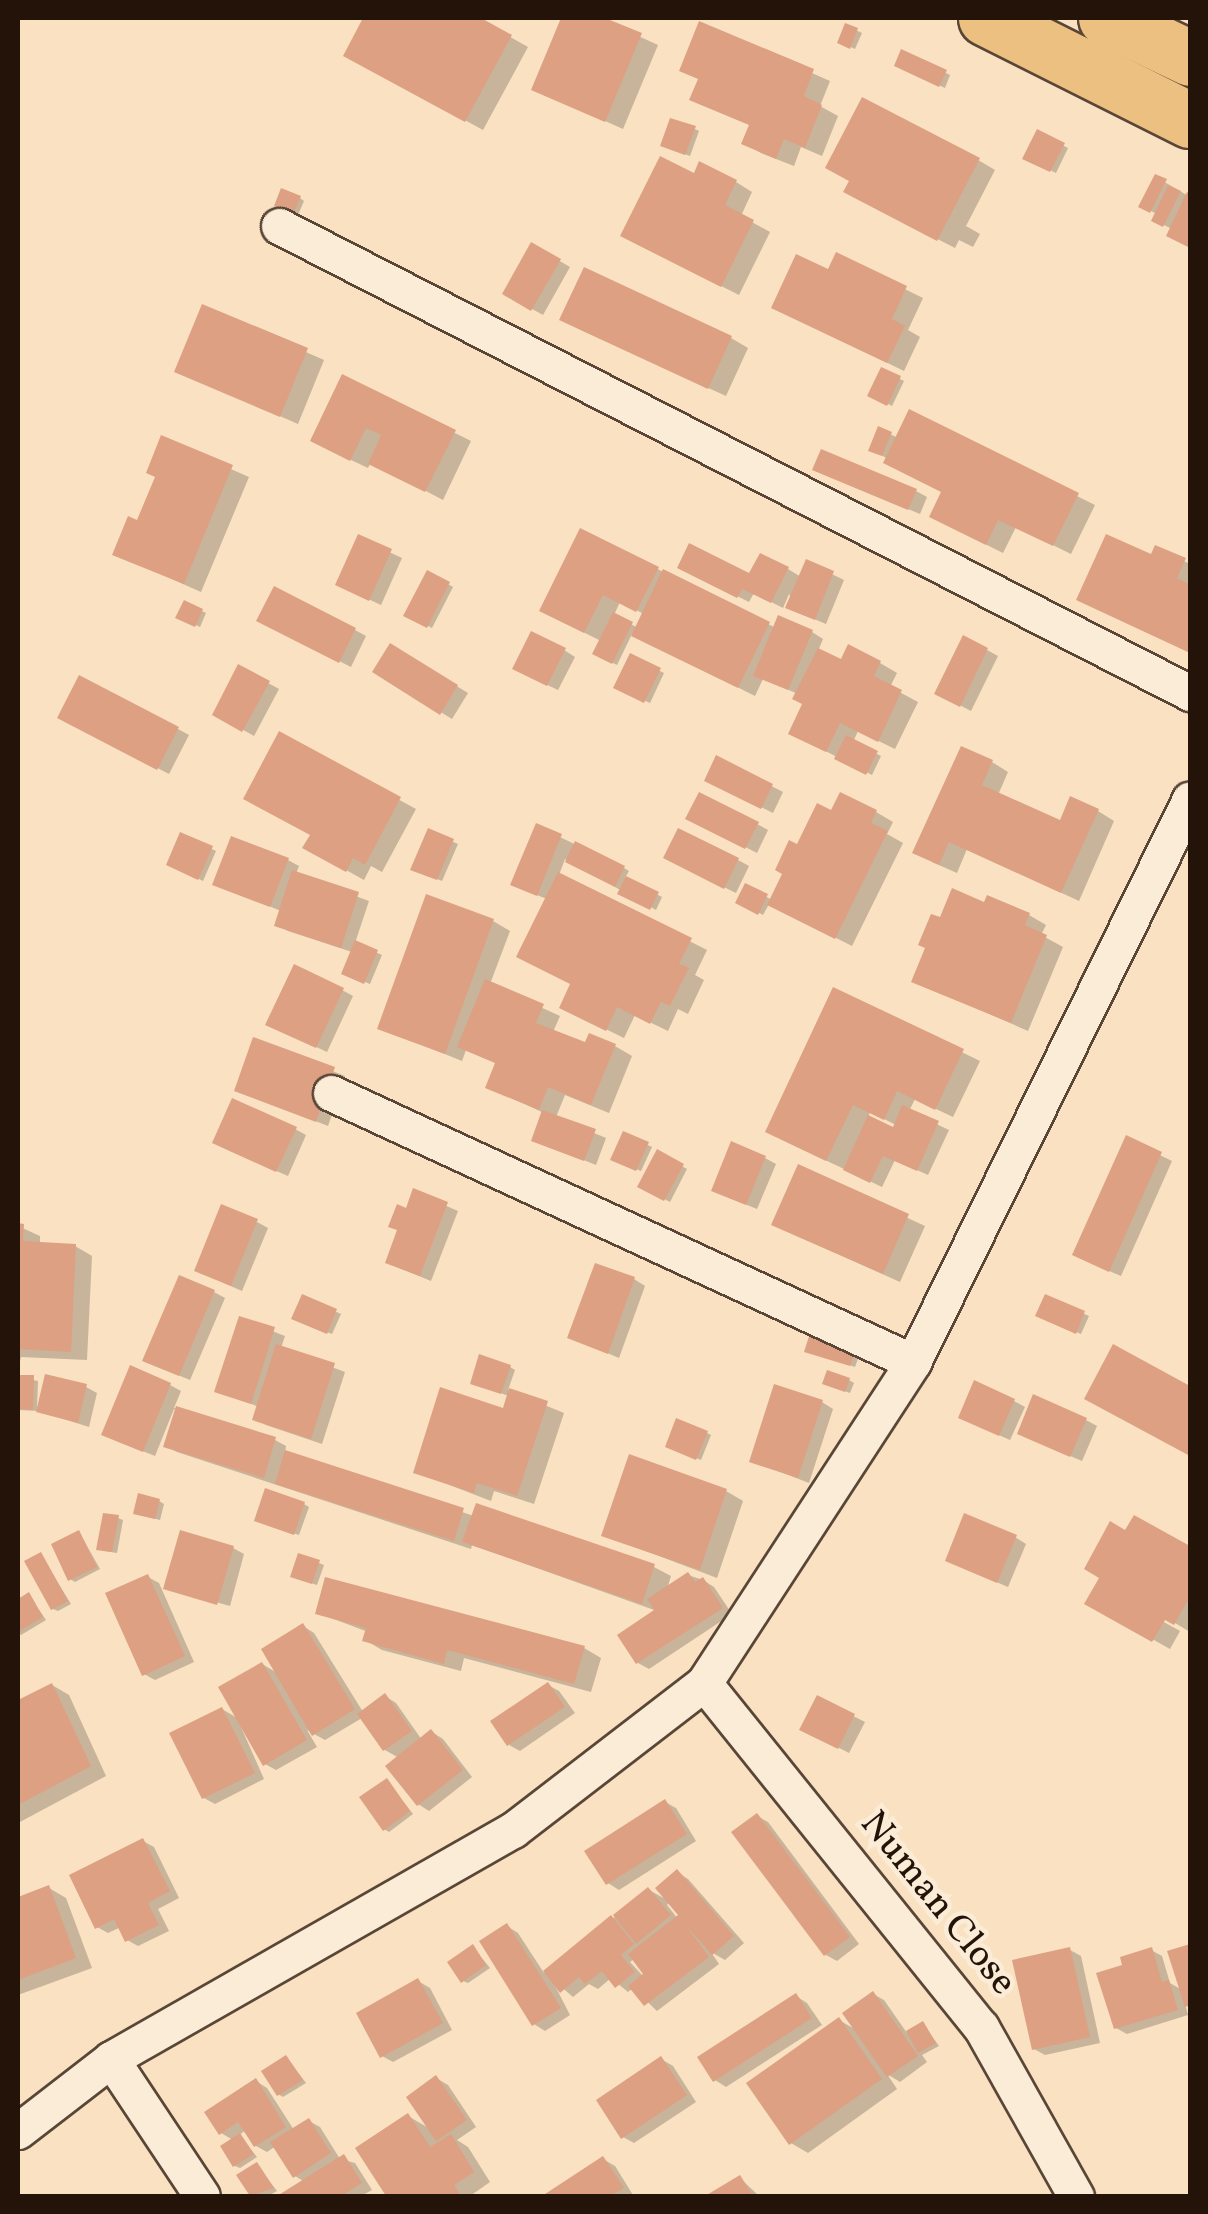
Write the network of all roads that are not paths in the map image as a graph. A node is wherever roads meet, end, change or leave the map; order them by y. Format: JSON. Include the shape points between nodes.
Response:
{"nodes":[{"id":1,"x":986,"y":18,"type":"edge"},
{"id":2,"x":1106,"y":18,"type":"edge"},
{"id":3,"x":1086,"y":40,"type":"edge"},
{"id":4,"x":1190,"y":58,"type":"edge"},
{"id":5,"x":1190,"y":120,"type":"edge"},
{"id":6,"x":279,"y":226,"type":"dead end"},
{"id":7,"x":1190,"y":693,"type":"edge"},
{"id":8,"x":1190,"y":800,"type":"edge"},
{"id":9,"x":331,"y":1092,"type":"dead end"},
{"id":10,"x":913,"y":1362,"type":"junction"},
{"id":11,"x":704,"y":1682,"type":"junction"},
{"id":12,"x":111,"y":2060,"type":"junction"},
{"id":13,"x":18,"y":2131,"type":"edge"},
{"id":14,"x":202,"y":2196,"type":"edge"},
{"id":15,"x":1076,"y":2196,"type":"edge"}],
"edges":[{"from":1,"to":3,"type":"main road"},
{"from":2,"to":4,"type":"main road"},
{"from":3,"to":5,"type":"main road"},
{"from":6,"to":7,"type":"street"},
{"from":8,"to":10,"type":"street"},
{"from":9,"to":10,"type":"street"},
{"from":10,"to":11,"type":"street"},
{"from":11,"to":12,"type":"street","via":[[512,1830]]},
{"from":11,"to":15,"type":"street","name":"Numan Close","via":[[981,2026]]},
{"from":12,"to":13,"type":"street"},
{"from":12,"to":14,"type":"street"}]}
